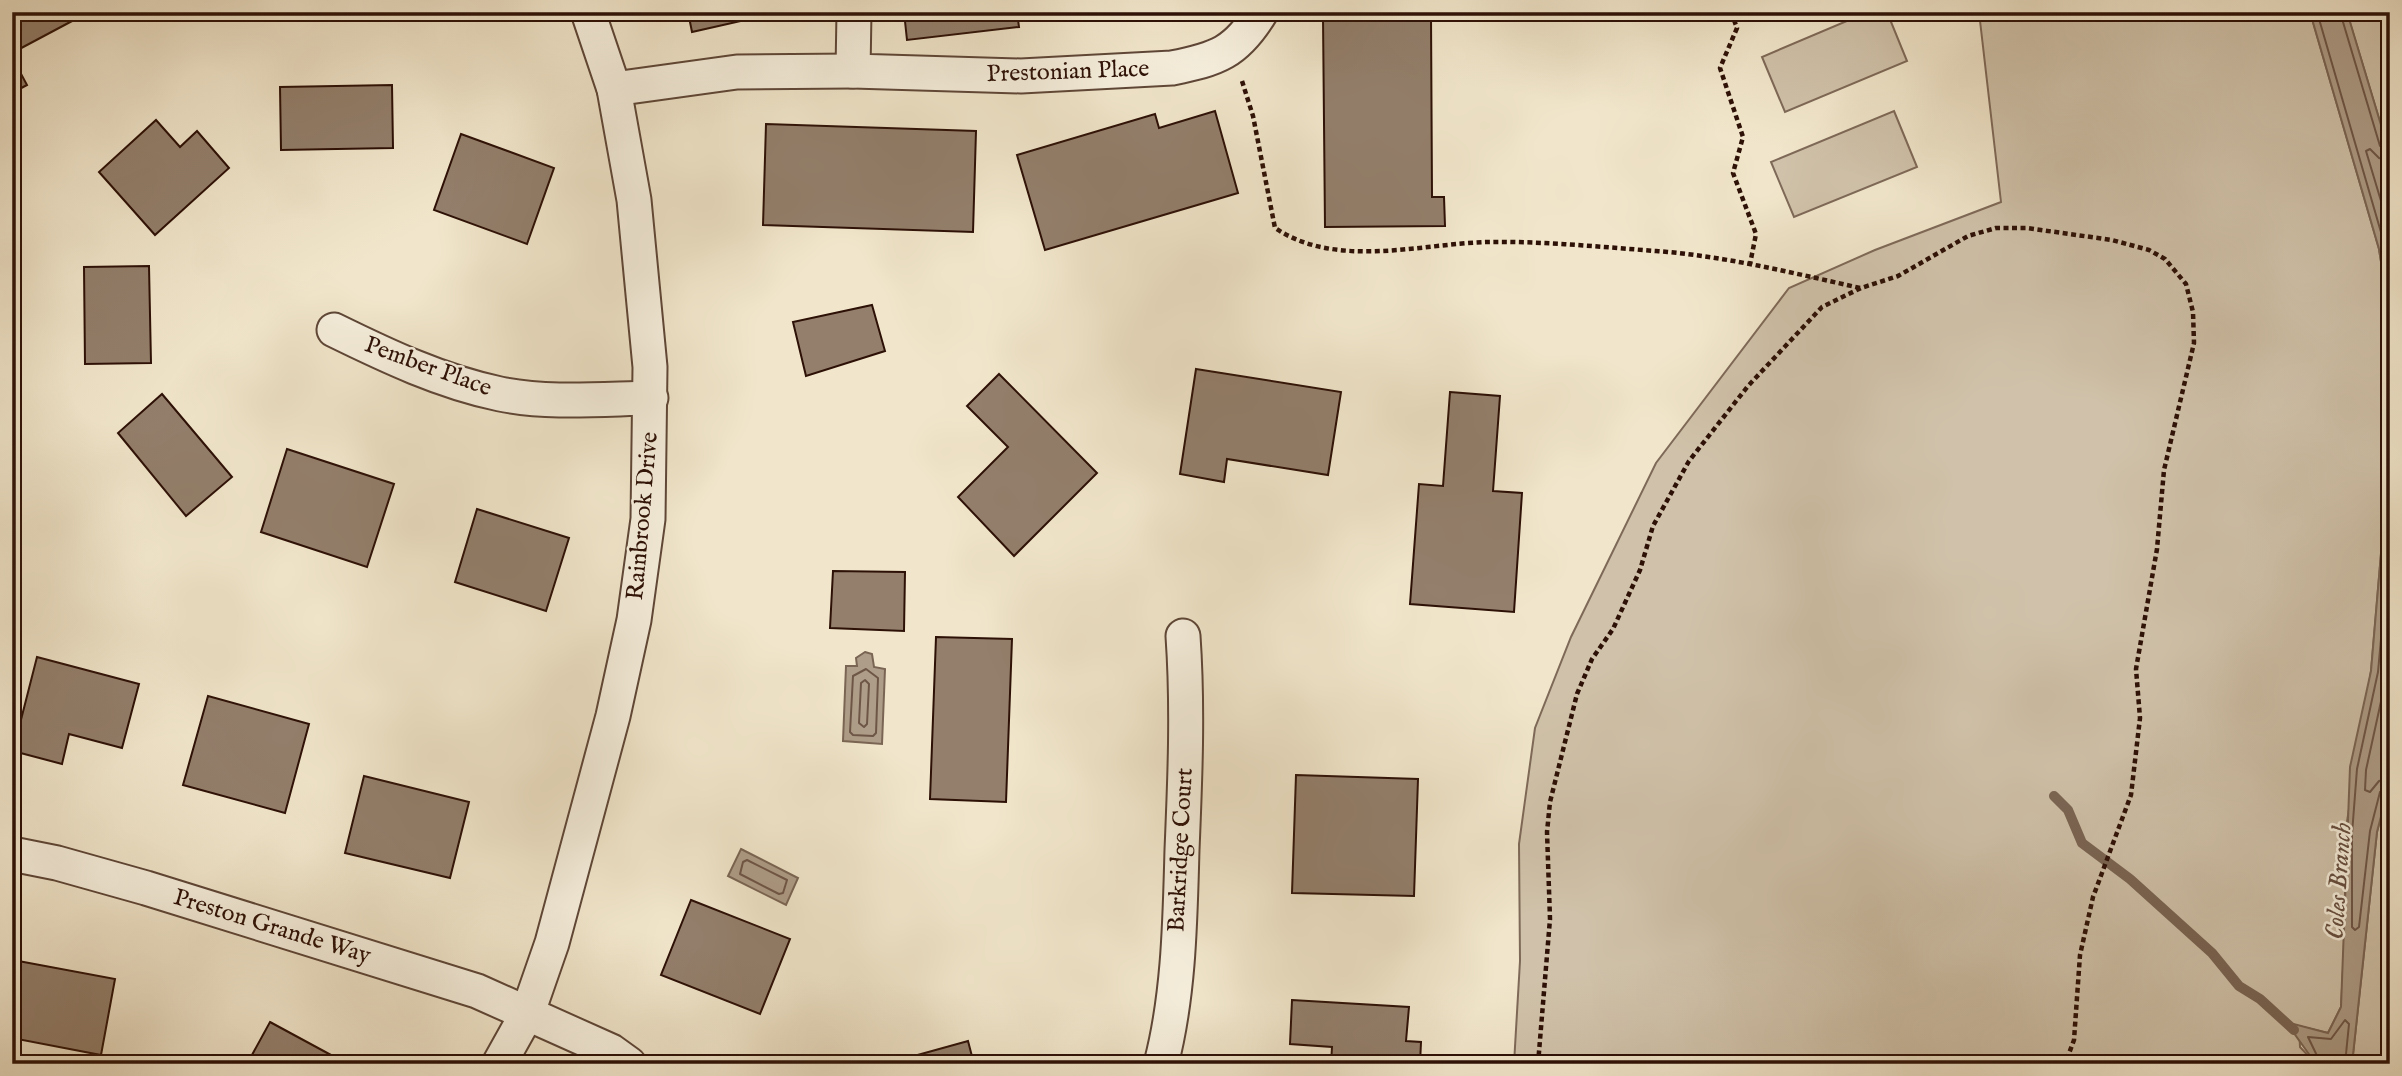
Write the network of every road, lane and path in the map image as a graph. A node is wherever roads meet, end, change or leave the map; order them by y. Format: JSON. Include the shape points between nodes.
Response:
{"nodes":[{"id":1,"x":588,"y":12,"type":"edge"},
{"id":2,"x":854,"y":12,"type":"edge"},
{"id":3,"x":1261,"y":12,"type":"edge"},
{"id":4,"x":1731,"y":12,"type":"edge"},
{"id":5,"x":1232,"y":50,"type":"junction"},
{"id":6,"x":853,"y":71,"type":"junction"},
{"id":7,"x":614,"y":89,"type":"junction"},
{"id":8,"x":1750,"y":264,"type":"junction"},
{"id":9,"x":1861,"y":288,"type":"junction"},
{"id":10,"x":334,"y":330,"type":"dead end"},
{"id":11,"x":651,"y":398,"type":"junction"},
{"id":12,"x":1183,"y":636,"type":"dead end"},
{"id":13,"x":12,"y":855,"type":"edge"},
{"id":14,"x":528,"y":1012,"type":"junction"},
{"id":15,"x":499,"y":1064,"type":"edge"},
{"id":16,"x":629,"y":1064,"type":"edge"},
{"id":17,"x":1161,"y":1064,"type":"edge"},
{"id":18,"x":1538,"y":1064,"type":"edge"},
{"id":19,"x":2065,"y":1064,"type":"edge"}],
"edges":[{"from":1,"to":7,"type":"street","name":"Rainbrook Drive"},
{"from":2,"to":6,"type":"street"},
{"from":3,"to":5,"type":"street"},
{"from":4,"to":8,"type":"path","via":[[1737,28],[1720,68],[1743,137],[1732,173],[1756,234]]},
{"from":5,"to":6,"type":"street","name":"Prestonian Place","via":[[1172,68],[1021,76]]},
{"from":5,"to":8,"type":"path","via":[[1252,116],[1275,228],[1295,241],[1332,249],[1422,249],[1487,242],[1659,251]]},
{"from":6,"to":7,"type":"street","name":"Prestonian Place","via":[[737,72]]},
{"from":7,"to":11,"type":"street","name":"Rainbrook Drive","via":[[634,200]]},
{"from":8,"to":9,"type":"path"},
{"from":9,"to":18,"type":"path","via":[[1822,307],[1804,325],[1689,460],[1653,526],[1640,570],[1613,629],[1592,659],[1577,694],[1550,802],[1550,919]]},
{"from":9,"to":19,"type":"path","via":[[1898,276],[1968,236],[1996,228],[2064,232],[2131,243],[2165,259],[2186,284],[2194,343],[2168,445],[2157,548],[2136,669],[2140,718],[2131,795],[2093,897],[2080,955],[2074,1040]]},
{"from":10,"to":11,"type":"street","name":"Pember Place","via":[[438,376],[500,394],[549,400]]},
{"from":11,"to":14,"type":"street","name":"Rainbrook Drive","via":[[648,519],[634,620],[613,716]]},
{"from":12,"to":17,"type":"street","name":"Barkridge Court","via":[[1188,701],[1181,874],[1169,1031]]},
{"from":13,"to":14,"type":"street","name":"Preston Grande Way","via":[[146,888],[477,991]]},
{"from":14,"to":15,"type":"street","name":"Rainbrook Drive"},
{"from":14,"to":16,"type":"street","name":"Preston Grande Way"}]}
